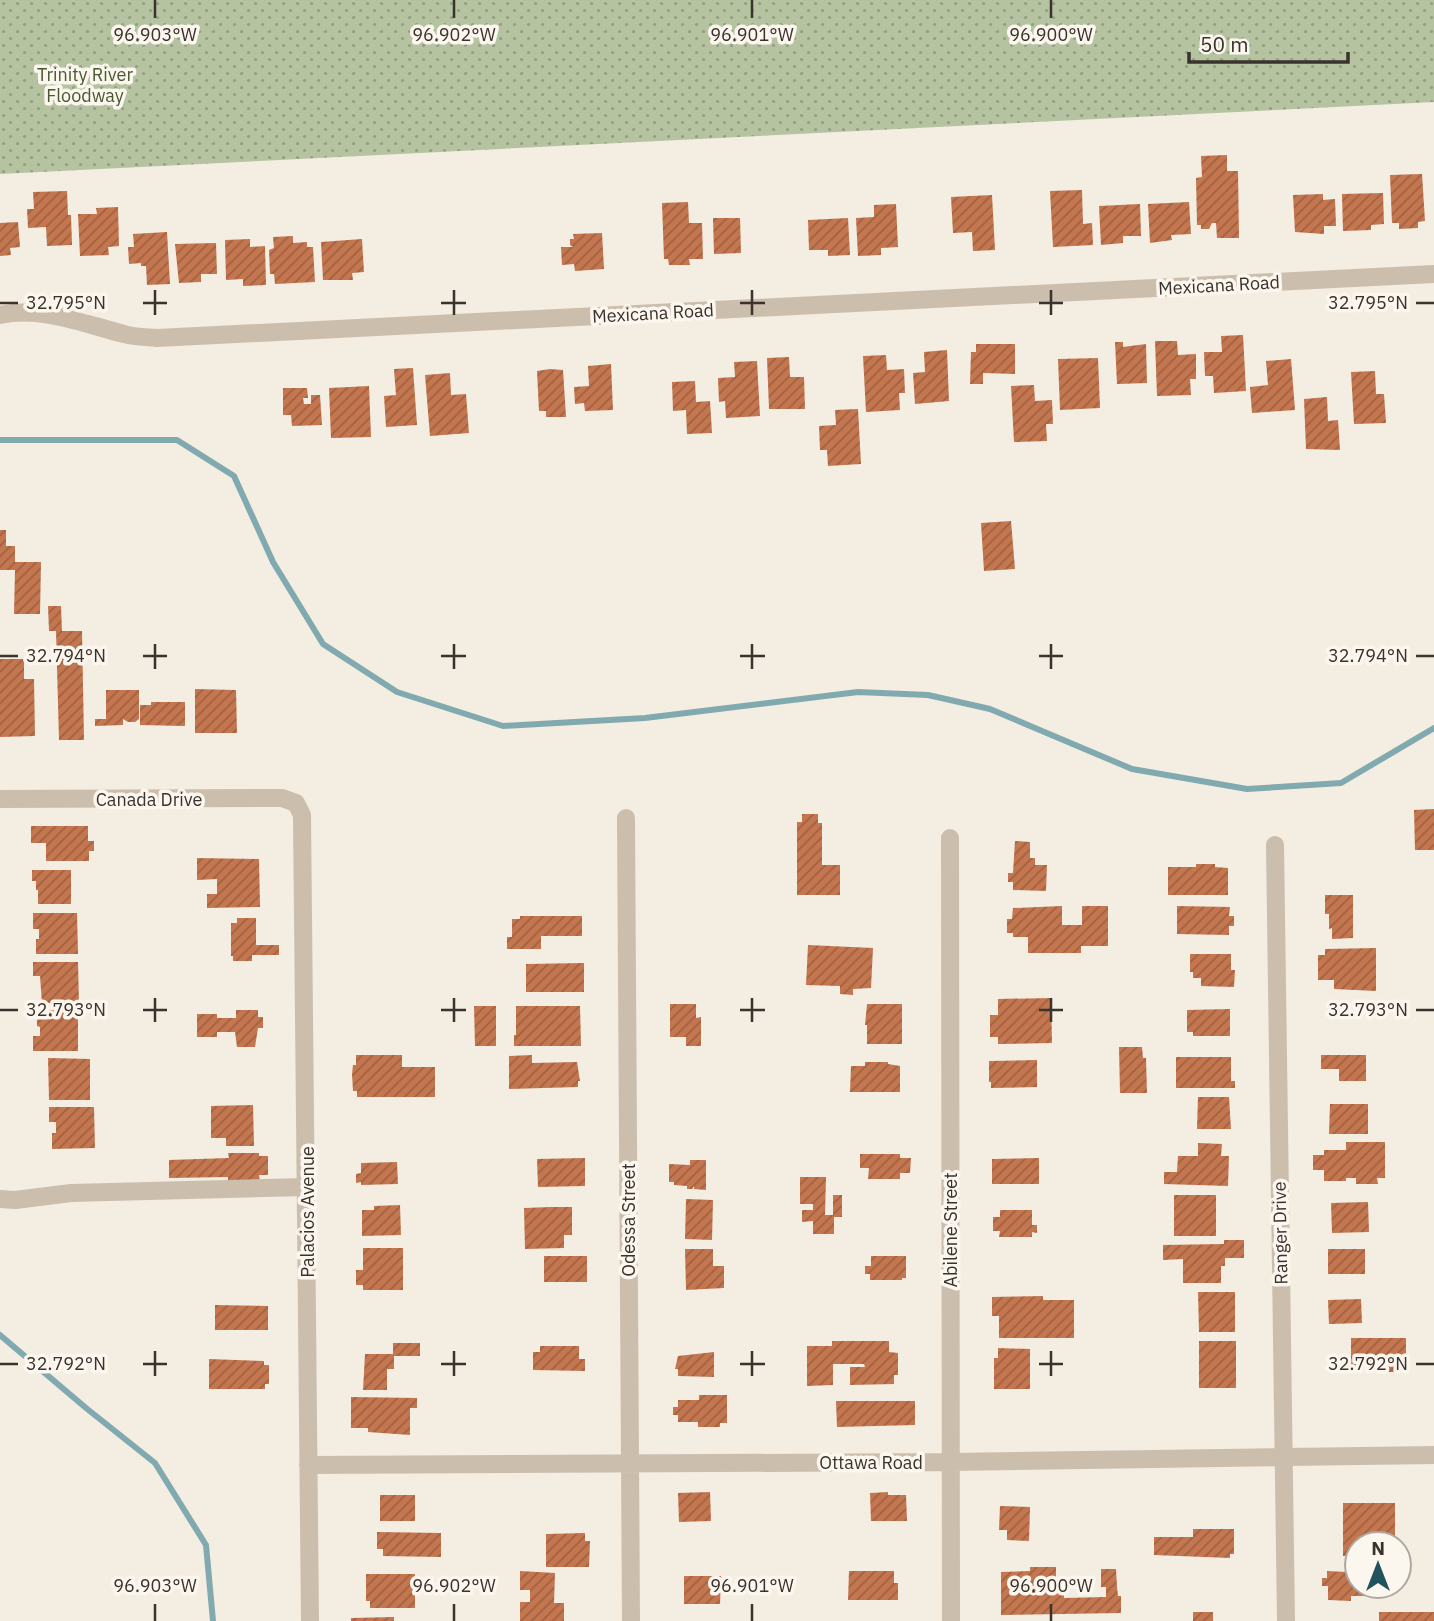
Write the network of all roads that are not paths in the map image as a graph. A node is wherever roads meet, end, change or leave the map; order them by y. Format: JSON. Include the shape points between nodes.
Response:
{"nodes":[{"id":1,"x":1434,"y":274,"type":"edge"},
{"id":2,"x":0,"y":315,"type":"edge"},
{"id":3,"x":0,"y":799,"type":"edge"},
{"id":4,"x":296,"y":803,"type":"joint"},
{"id":5,"x":626,"y":818,"type":"dead end"},
{"id":6,"x":950,"y":838,"type":"dead end"},
{"id":7,"x":1275,"y":845,"type":"dead end"},
{"id":8,"x":307,"y":1188,"type":"junction"},
{"id":9,"x":0,"y":1199,"type":"edge"},
{"id":10,"x":1434,"y":1455,"type":"edge"},
{"id":11,"x":1283,"y":1458,"type":"junction"},
{"id":12,"x":950,"y":1462,"type":"junction"},
{"id":13,"x":629,"y":1463,"type":"junction"},
{"id":14,"x":308,"y":1465,"type":"junction"},
{"id":15,"x":310,"y":1621,"type":"edge"},
{"id":16,"x":631,"y":1621,"type":"edge"},
{"id":17,"x":951,"y":1621,"type":"edge"},
{"id":18,"x":1286,"y":1621,"type":"edge"}],
"edges":[{"from":1,"to":2,"type":"street","name":"Mexicana Road","via":[[157,338],[125,335],[41,314]]},
{"from":3,"to":4,"type":"street","name":"Canada Drive","via":[[282,798]]},
{"from":4,"to":8,"type":"street","name":"Palacios Avenue","via":[[302,816]]},
{"from":5,"to":13,"type":"street","name":"Odessa Street"},
{"from":6,"to":12,"type":"street","name":"Abilene Street"},
{"from":7,"to":11,"type":"street","name":"Ranger Drive"},
{"from":8,"to":9,"type":"street"},
{"from":8,"to":14,"type":"street","name":"Palacios Avenue"},
{"from":10,"to":11,"type":"street","name":"Ottawa Road"},
{"from":11,"to":12,"type":"street","name":"Ottawa Road"},
{"from":11,"to":18,"type":"street","name":"Ranger Drive"},
{"from":12,"to":13,"type":"street","name":"Ottawa Road"},
{"from":12,"to":17,"type":"street","name":"Abilene Street"},
{"from":13,"to":14,"type":"street","name":"Ottawa Road"},
{"from":13,"to":16,"type":"street","name":"Odessa Street"},
{"from":14,"to":15,"type":"street","name":"Palacios Avenue"}]}
